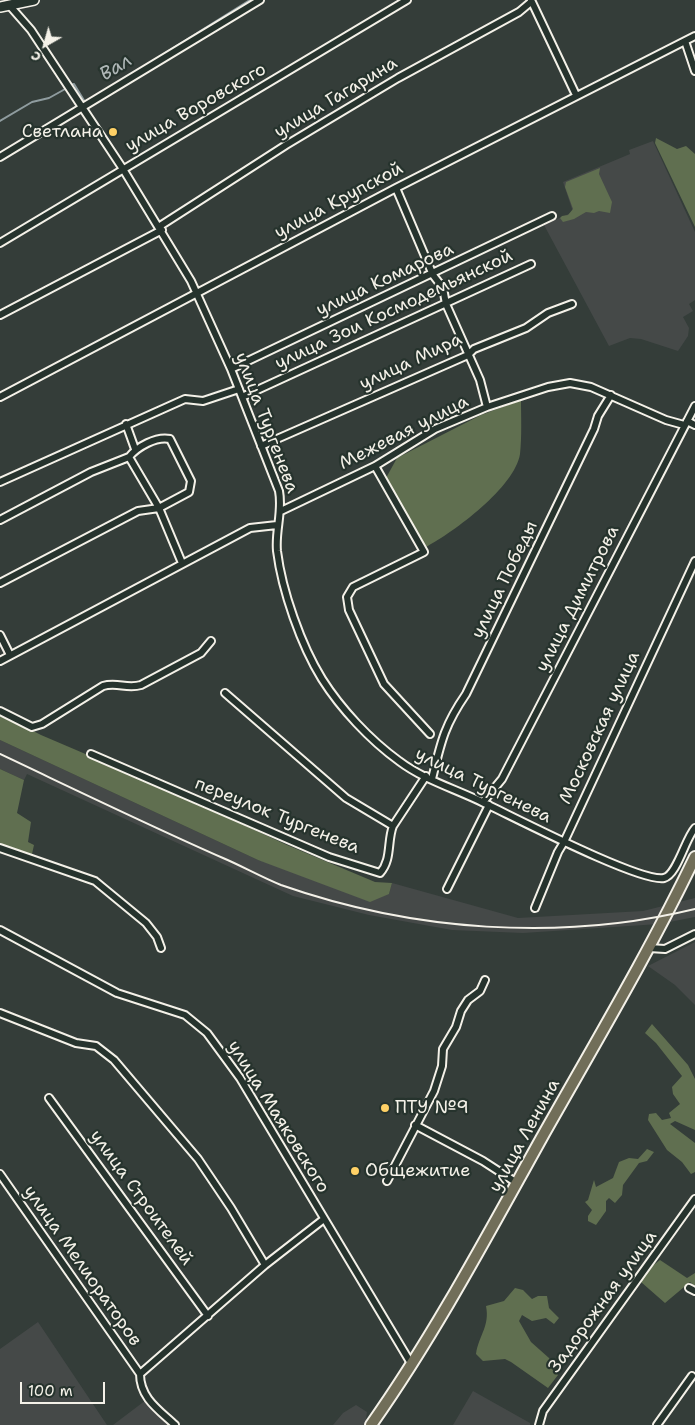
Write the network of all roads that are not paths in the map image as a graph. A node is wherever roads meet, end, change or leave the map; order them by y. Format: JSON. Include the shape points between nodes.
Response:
{"nodes":[{"id":1,"x":34,"y":0,"type":"edge"},
{"id":2,"x":260,"y":0,"type":"edge"},
{"id":3,"x":407,"y":0,"type":"edge"},
{"id":4,"x":531,"y":1,"type":"edge"},
{"id":5,"x":10,"y":6,"type":"junction"},
{"id":6,"x":0,"y":7,"type":"edge"},
{"id":7,"x":695,"y":36,"type":"edge"},
{"id":8,"x":684,"y":41,"type":"junction"},
{"id":9,"x":695,"y":71,"type":"edge"},
{"id":10,"x":576,"y":95,"type":"junction"},
{"id":11,"x":82,"y":107,"type":"junction"},
{"id":12,"x":0,"y":157,"type":"edge"},
{"id":13,"x":123,"y":169,"type":"junction"},
{"id":14,"x":396,"y":188,"type":"junction"},
{"id":15,"x":552,"y":216,"type":"dead end"},
{"id":16,"x":161,"y":228,"type":"junction"},
{"id":17,"x":0,"y":243,"type":"edge"},
{"id":18,"x":531,"y":264,"type":"dead end"},
{"id":19,"x":433,"y":275,"type":"junction"},
{"id":20,"x":197,"y":293,"type":"junction"},
{"id":21,"x":446,"y":304,"type":"junction"},
{"id":22,"x":572,"y":304,"type":"dead end"},
{"id":23,"x":0,"y":315,"type":"edge"},
{"id":24,"x":468,"y":355,"type":"junction"},
{"id":25,"x":231,"y":369,"type":"junction"},
{"id":26,"x":239,"y":389,"type":"junction"},
{"id":27,"x":611,"y":395,"type":"junction"},
{"id":28,"x":0,"y":397,"type":"edge"},
{"id":29,"x":242,"y":397,"type":"junction"},
{"id":30,"x":695,"y":406,"type":"edge"},
{"id":31,"x":487,"y":407,"type":"junction"},
{"id":32,"x":686,"y":423,"type":"junction"},
{"id":33,"x":126,"y":424,"type":"junction"},
{"id":34,"x":695,"y":425,"type":"edge"},
{"id":35,"x":261,"y":446,"type":"junction"},
{"id":36,"x":135,"y":449,"type":"junction"},
{"id":37,"x":130,"y":457,"type":"junction"},
{"id":38,"x":375,"y":466,"type":"junction"},
{"id":39,"x":0,"y":482,"type":"edge"},
{"id":40,"x":159,"y":508,"type":"junction"},
{"id":41,"x":281,"y":511,"type":"junction"},
{"id":42,"x":0,"y":520,"type":"edge"},
{"id":43,"x":278,"y":525,"type":"junction"},
{"id":44,"x":695,"y":561,"type":"edge"},
{"id":45,"x":182,"y":562,"type":"junction"},
{"id":46,"x":0,"y":584,"type":"edge"},
{"id":47,"x":0,"y":635,"type":"edge"},
{"id":48,"x":211,"y":642,"type":"dead end"},
{"id":49,"x":10,"y":654,"type":"junction"},
{"id":50,"x":0,"y":661,"type":"edge"},
{"id":51,"x":225,"y":693,"type":"dead end"},
{"id":52,"x":0,"y":711,"type":"edge"},
{"id":53,"x":430,"y":734,"type":"dead end"},
{"id":54,"x":91,"y":754,"type":"dead end"},
{"id":55,"x":429,"y":778,"type":"junction"},
{"id":56,"x":486,"y":804,"type":"junction"},
{"id":57,"x":393,"y":826,"type":"junction"},
{"id":58,"x":695,"y":828,"type":"edge"},
{"id":59,"x":564,"y":842,"type":"junction"},
{"id":60,"x":0,"y":848,"type":"edge"},
{"id":61,"x":695,"y":857,"type":"edge"},
{"id":62,"x":448,"y":889,"type":"dead end"},
{"id":63,"x":535,"y":908,"type":"dead end"},
{"id":64,"x":0,"y":930,"type":"edge"},
{"id":65,"x":695,"y":934,"type":"edge"},
{"id":66,"x":161,"y":948,"type":"dead end"},
{"id":67,"x":650,"y":948,"type":"junction"},
{"id":68,"x":485,"y":980,"type":"dead end"},
{"id":69,"x":0,"y":1014,"type":"edge"},
{"id":70,"x":49,"y":1098,"type":"dead end"},
{"id":71,"x":415,"y":1124,"type":"junction"},
{"id":72,"x":0,"y":1174,"type":"edge"},
{"id":73,"x":387,"y":1182,"type":"dead end"},
{"id":74,"x":516,"y":1184,"type":"junction"},
{"id":75,"x":695,"y":1199,"type":"edge"},
{"id":76,"x":324,"y":1219,"type":"junction"},
{"id":77,"x":265,"y":1265,"type":"junction"},
{"id":78,"x":208,"y":1316,"type":"junction"},
{"id":79,"x":412,"y":1365,"type":"junction"},
{"id":80,"x":140,"y":1374,"type":"junction"},
{"id":81,"x":692,"y":1376,"type":"dead end"},
{"id":82,"x":175,"y":1425,"type":"edge"},
{"id":83,"x":371,"y":1425,"type":"edge"},
{"id":84,"x":539,"y":1425,"type":"edge"},
{"id":85,"x":657,"y":1425,"type":"edge"}],
"edges":[{"from":1,"to":5,"type":"street"},
{"from":2,"to":11,"type":"street"},
{"from":3,"to":13,"type":"street","name":"улица Воровского"},
{"from":4,"to":10,"type":"street"},
{"from":4,"to":16,"type":"street","name":"улица Гагарина","via":[[519,12],[304,134]]},
{"from":5,"to":6,"type":"street"},
{"from":5,"to":11,"type":"street","name":"улица Тургенева","via":[[31,30]]},
{"from":7,"to":8,"type":"street","name":"улица Крупской"},
{"from":8,"to":9,"type":"street"},
{"from":8,"to":10,"type":"street","name":"улица Крупской"},
{"from":10,"to":14,"type":"street","name":"улица Крупской"},
{"from":11,"to":12,"type":"street"},
{"from":11,"to":13,"type":"street","name":"улица Тургенева"},
{"from":13,"to":16,"type":"street","name":"улица Тургенева"},
{"from":13,"to":17,"type":"street","name":"улица Воровского"},
{"from":14,"to":19,"type":"street"},
{"from":14,"to":20,"type":"street","name":"улица Крупской"},
{"from":15,"to":19,"type":"street","name":"улица Комарова"},
{"from":16,"to":20,"type":"street","name":"улица Тургенева"},
{"from":16,"to":23,"type":"street","name":"улица Гагарина"},
{"from":18,"to":21,"type":"street","name":"улица Зои Космодемьянской"},
{"from":19,"to":21,"type":"street","via":[[443,288]]},
{"from":19,"to":25,"type":"street","name":"улица Комарова"},
{"from":20,"to":25,"type":"street","name":"улица Тургенева"},
{"from":20,"to":28,"type":"street","name":"улица Крупской"},
{"from":21,"to":24,"type":"street"},
{"from":21,"to":29,"type":"street","name":"улица Зои Космодемьянской"},
{"from":22,"to":24,"type":"street","name":"улица Мира","via":[[548,313],[526,328],[474,349]]},
{"from":24,"to":31,"type":"street","via":[[480,380]]},
{"from":24,"to":35,"type":"street","name":"улица Мира"},
{"from":25,"to":26,"type":"street","name":"улица Тургенева"},
{"from":26,"to":29,"type":"street","name":"улица Тургенева"},
{"from":26,"to":33,"type":"street","via":[[203,401],[185,399]]},
{"from":27,"to":31,"type":"street","name":"Межевая улица","via":[[570,383],[528,392]]},
{"from":27,"to":32,"type":"street","name":"Межевая улица","via":[[666,420]]},
{"from":27,"to":55,"type":"street","name":"улица Победы","via":[[598,416],[466,694],[449,718]]},
{"from":29,"to":35,"type":"street","name":"улица Тургенева"},
{"from":30,"to":32,"type":"street","name":"улица Димитрова"},
{"from":31,"to":38,"type":"street","name":"Межевая улица","via":[[435,429]]},
{"from":32,"to":34,"type":"street","name":"Межевая улица"},
{"from":32,"to":56,"type":"street","name":"улица Димитрова","via":[[502,779]]},
{"from":33,"to":36,"type":"street"},
{"from":33,"to":39,"type":"street"},
{"from":35,"to":41,"type":"street","name":"улица Тургенева","via":[[279,491]]},
{"from":36,"to":37,"type":"street"},
{"from":36,"to":40,"type":"street","via":[[164,438],[170,439],[191,481],[191,488],[185,495]]},
{"from":37,"to":40,"type":"street"},
{"from":37,"to":42,"type":"street","via":[[91,472]]},
{"from":38,"to":41,"type":"street","name":"Межевая улица"},
{"from":38,"to":53,"type":"street","via":[[424,552],[353,587],[347,597],[349,610],[384,684]]},
{"from":40,"to":45,"type":"street"},
{"from":40,"to":46,"type":"street","via":[[138,511]]},
{"from":41,"to":43,"type":"street","name":"улица Тургенева"},
{"from":43,"to":45,"type":"street","via":[[250,528],[216,548]]},
{"from":43,"to":55,"type":"street","name":"улица Тургенева","via":[[277,553],[288,597],[303,643],[322,679],[341,705],[383,748],[407,767]]},
{"from":44,"to":59,"type":"street","name":"Московская улица"},
{"from":45,"to":49,"type":"street"},
{"from":47,"to":49,"type":"street"},
{"from":48,"to":52,"type":"street","via":[[201,653],[141,685],[133,688],[112,683],[103,686],[42,724],[32,727]]},
{"from":49,"to":50,"type":"street"},
{"from":51,"to":57,"type":"street","via":[[346,798]]},
{"from":54,"to":57,"type":"street","name":"переулок Тургенева","via":[[328,857],[380,873],[387,860]]},
{"from":55,"to":56,"type":"street","name":"улица Тургенева"},
{"from":55,"to":57,"type":"street","name":"переулок Тургенева"},
{"from":56,"to":59,"type":"street","name":"улица Тургенева"},
{"from":56,"to":62,"type":"street","name":"улица Димитрова"},
{"from":58,"to":59,"type":"street","name":"улица Тургенева","via":[[672,873],[664,878],[649,878]]},
{"from":59,"to":63,"type":"street","name":"Московская улица"},
{"from":60,"to":66,"type":"street","via":[[95,881],[146,923],[157,936]]},
{"from":61,"to":67,"type":"main road","name":"улица Ленина"},
{"from":64,"to":76,"type":"street","name":"улица Маяковского","via":[[117,993],[185,1015],[207,1033],[240,1078]]},
{"from":65,"to":67,"type":"street","via":[[665,949]]},
{"from":67,"to":74,"type":"main road","name":"улица Ленина"},
{"from":68,"to":71,"type":"street","via":[[480,991],[468,1000],[461,1011],[443,1049],[442,1066],[434,1091]]},
{"from":69,"to":77,"type":"street","via":[[76,1044],[96,1046],[114,1060],[198,1159]]},
{"from":70,"to":78,"type":"street","name":"улица Строителей"},
{"from":71,"to":73,"type":"street"},
{"from":71,"to":74,"type":"street"},
{"from":72,"to":80,"type":"street","name":"улица Мелиораторов"},
{"from":74,"to":79,"type":"main road","name":"улица Ленина"},
{"from":75,"to":84,"type":"street","name":"Задорожная улица","via":[[543,1411]]},
{"from":76,"to":77,"type":"street"},
{"from":76,"to":79,"type":"street","name":"улица Маяковского"},
{"from":77,"to":78,"type":"street"},
{"from":78,"to":80,"type":"street"},
{"from":79,"to":83,"type":"main road","name":"улица Ленина"},
{"from":80,"to":82,"type":"street","name":"улица Мелиораторов","via":[[142,1391],[148,1400]]},
{"from":81,"to":85,"type":"street"}]}
